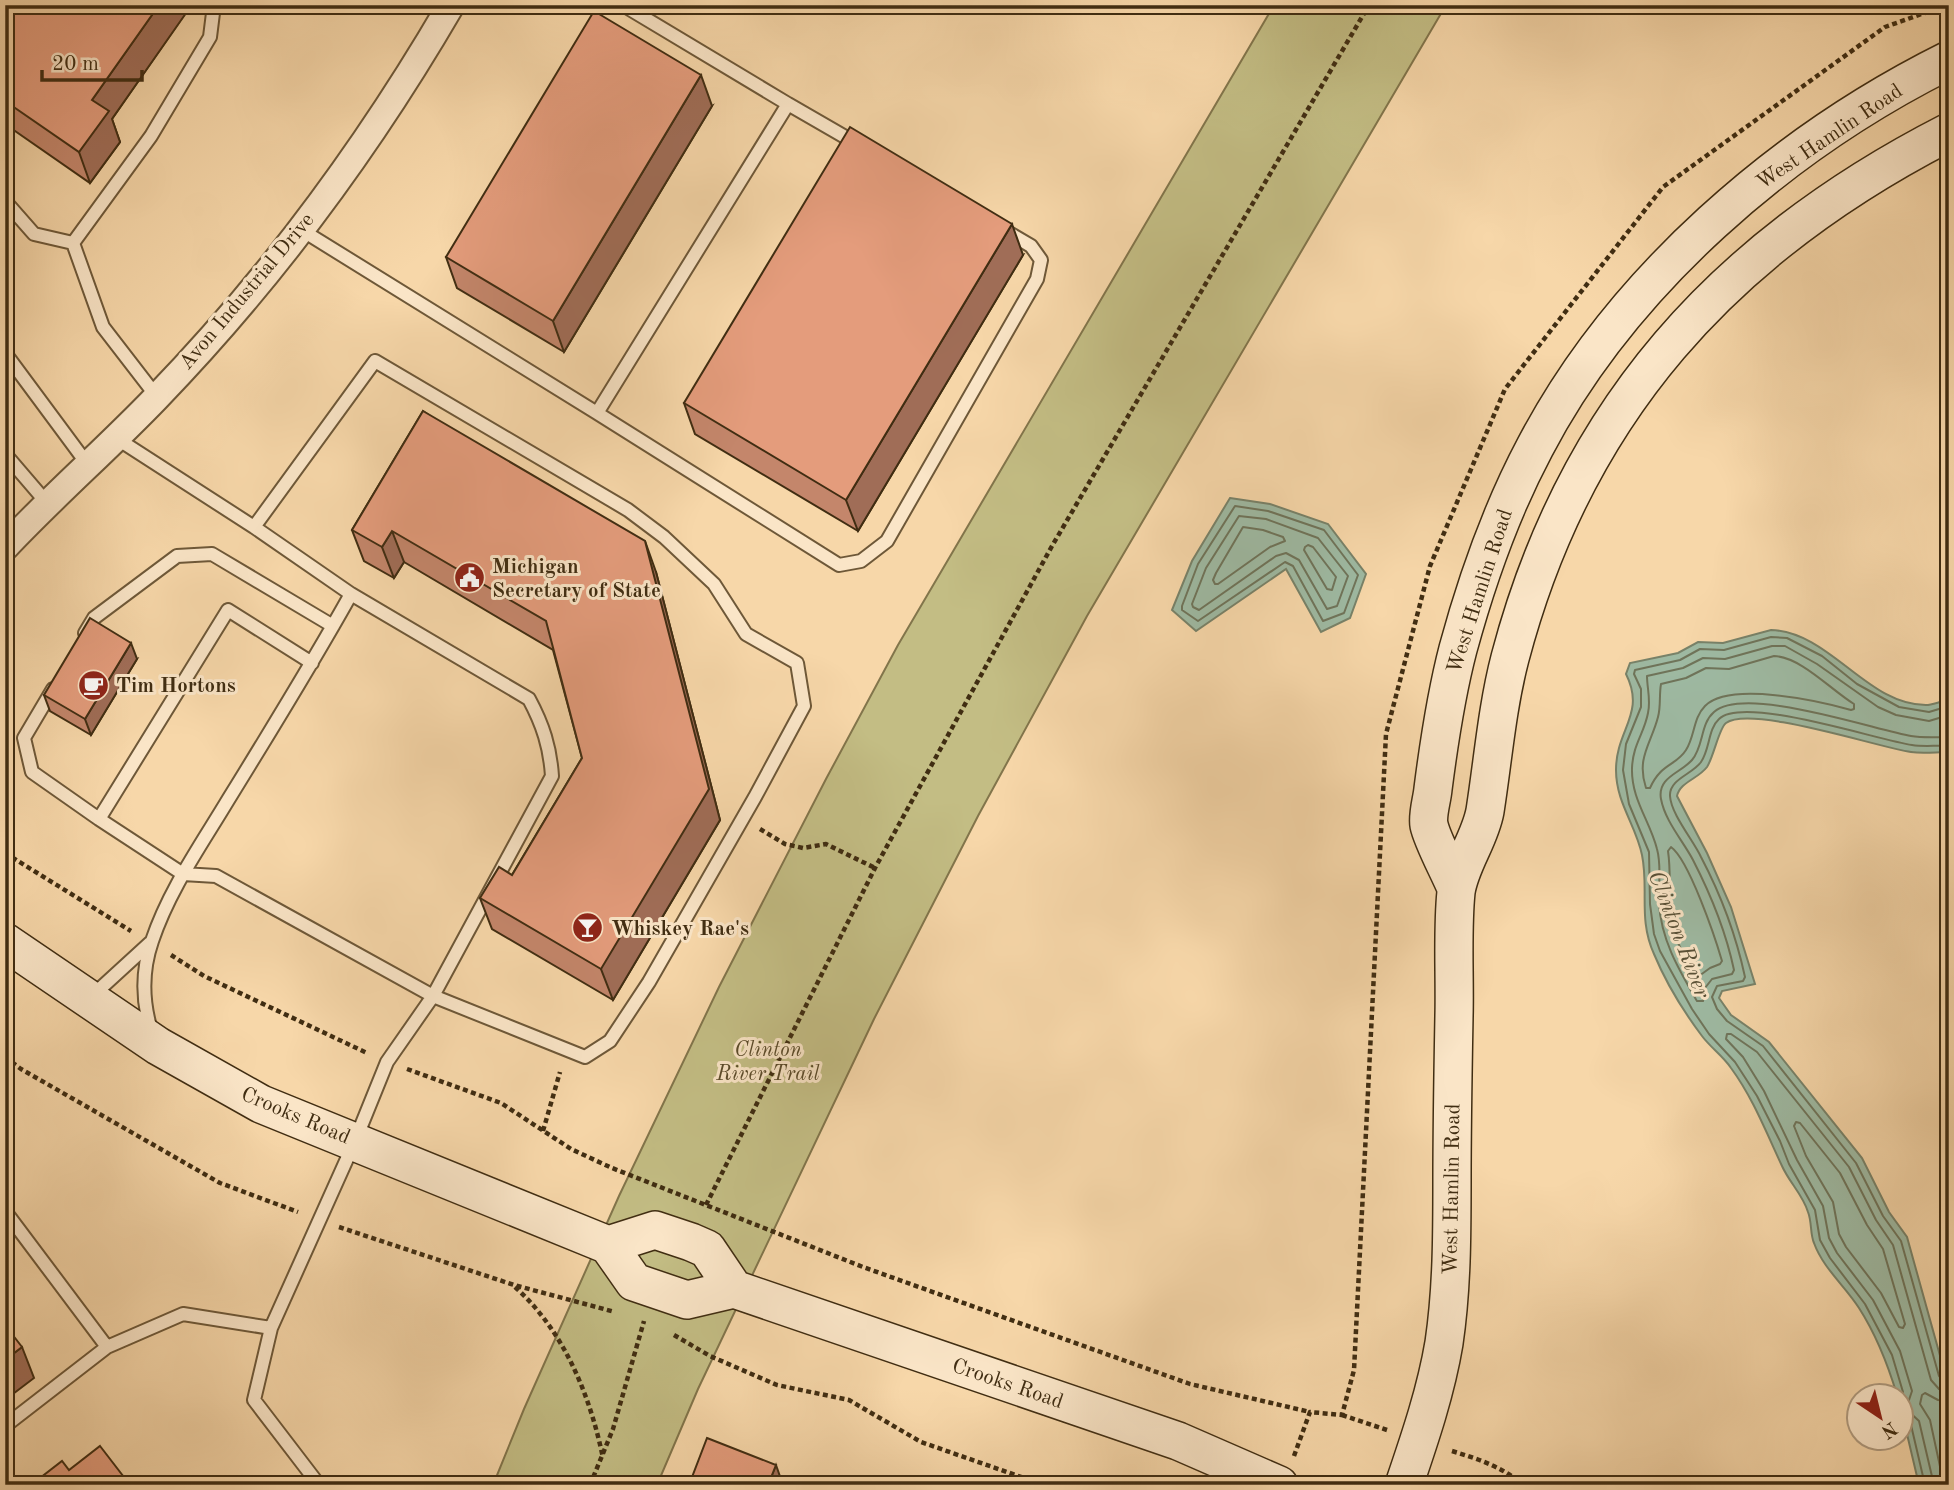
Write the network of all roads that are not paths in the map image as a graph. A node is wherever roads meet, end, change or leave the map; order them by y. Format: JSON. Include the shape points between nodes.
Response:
{"nodes":[{"id":1,"x":214,"y":5,"type":"edge"},
{"id":2,"x":452,"y":5,"type":"edge"},
{"id":3,"x":623,"y":5,"type":"edge"},
{"id":4,"x":1949,"y":60,"type":"edge"},
{"id":5,"x":788,"y":104,"type":"junction"},
{"id":6,"x":1949,"y":132,"type":"edge"},
{"id":7,"x":869,"y":151,"type":"edge"},
{"id":8,"x":5,"y":201,"type":"edge"},
{"id":9,"x":997,"y":226,"type":"edge"},
{"id":10,"x":299,"y":229,"type":"junction"},
{"id":11,"x":73,"y":243,"type":"junction"},
{"id":12,"x":5,"y":353,"type":"edge"},
{"id":13,"x":157,"y":397,"type":"junction"},
{"id":14,"x":597,"y":413,"type":"junction"},
{"id":15,"x":116,"y":438,"type":"junction"},
{"id":16,"x":5,"y":454,"type":"edge"},
{"id":17,"x":88,"y":464,"type":"junction"},
{"id":18,"x":47,"y":503,"type":"junction"},
{"id":19,"x":254,"y":527,"type":"junction"},
{"id":20,"x":5,"y":547,"type":"edge"},
{"id":21,"x":351,"y":594,"type":"junction"},
{"id":22,"x":333,"y":626,"type":"junction"},
{"id":23,"x":80,"y":642,"type":"edge"},
{"id":24,"x":312,"y":663,"type":"junction"},
{"id":25,"x":59,"y":678,"type":"edge"},
{"id":26,"x":99,"y":819,"type":"junction"},
{"id":27,"x":183,"y":874,"type":"junction"},
{"id":28,"x":1456,"y":888,"type":"junction"},
{"id":29,"x":5,"y":942,"type":"edge"},
{"id":30,"x":151,"y":942,"type":"junction"},
{"id":31,"x":433,"y":996,"type":"junction"},
{"id":32,"x":88,"y":1000,"type":"junction"},
{"id":33,"x":158,"y":1046,"type":"junction"},
{"id":34,"x":355,"y":1141,"type":"junction"},
{"id":35,"x":5,"y":1211,"type":"edge"},
{"id":36,"x":608,"y":1245,"type":"junction"},
{"id":37,"x":734,"y":1289,"type":"junction"},
{"id":38,"x":271,"y":1328,"type":"junction"},
{"id":39,"x":107,"y":1347,"type":"junction"},
{"id":40,"x":5,"y":1426,"type":"edge"},
{"id":41,"x":319,"y":1485,"type":"edge"},
{"id":42,"x":1279,"y":1485,"type":"edge"},
{"id":43,"x":1404,"y":1485,"type":"edge"}],
"edges":[{"from":1,"to":11,"type":"lane","via":[[211,37],[151,136]]},
{"from":2,"to":10,"type":"street","name":"Avon Industrial Drive","via":[[370,134]]},
{"from":3,"to":5,"type":"lane"},
{"from":4,"to":28,"type":"main road","name":"West Hamlin Road","via":[[1842,123],[1714,220],[1600,344],[1536,445],[1487,552],[1450,678],[1429,825]]},
{"from":5,"to":7,"type":"lane"},
{"from":5,"to":14,"type":"lane"},
{"from":6,"to":28,"type":"main road","name":"West Hamlin Road","via":[[1847,189],[1763,251],[1660,357],[1603,437],[1557,524],[1525,611],[1500,699],[1484,817]]},
{"from":8,"to":11,"type":"lane","via":[[34,234]]},
{"from":9,"to":14,"type":"lane","via":[[1031,246],[1041,260],[1037,279],[887,541],[861,561],[839,565]]},
{"from":10,"to":13,"type":"street","name":"Avon Industrial Drive"},
{"from":10,"to":14,"type":"lane"},
{"from":11,"to":13,"type":"lane","via":[[103,327]]},
{"from":12,"to":17,"type":"lane"},
{"from":13,"to":15,"type":"street","name":"Avon Industrial Drive"},
{"from":15,"to":17,"type":"street","name":"Avon Industrial Drive"},
{"from":15,"to":19,"type":"lane"},
{"from":16,"to":18,"type":"lane"},
{"from":17,"to":18,"type":"street","name":"Avon Industrial Drive"},
{"from":18,"to":20,"type":"street","name":"Avon Industrial Drive"},
{"from":19,"to":21,"type":"lane"},
{"from":19,"to":31,"type":"lane","via":[[375,361],[617,503],[664,537],[714,584],[746,634],[797,663],[804,706],[649,982],[610,1041],[585,1057]]},
{"from":21,"to":22,"type":"lane"},
{"from":21,"to":31,"type":"lane","via":[[528,699],[542,723],[550,753],[552,776]]},
{"from":22,"to":23,"type":"lane","via":[[212,554],[177,556],[94,618]]},
{"from":22,"to":24,"type":"lane"},
{"from":24,"to":26,"type":"lane","via":[[228,610]]},
{"from":24,"to":27,"type":"lane"},
{"from":25,"to":26,"type":"lane","via":[[24,738],[32,772]]},
{"from":26,"to":27,"type":"lane"},
{"from":27,"to":30,"type":"lane"},
{"from":27,"to":31,"type":"lane","via":[[216,876]]},
{"from":28,"to":43,"type":"main road","name":"West Hamlin Road","via":[[1448,1304],[1429,1410]]},
{"from":29,"to":32,"type":"main road","name":"Crooks Road"},
{"from":30,"to":32,"type":"lane"},
{"from":30,"to":33,"type":"lane","via":[[144,1005]]},
{"from":31,"to":34,"type":"lane","via":[[387,1062]]},
{"from":32,"to":33,"type":"main road","name":"Crooks Road"},
{"from":33,"to":34,"type":"main road","name":"Crooks Road","via":[[261,1104]]},
{"from":34,"to":36,"type":"main road","name":"Crooks Road"},
{"from":34,"to":38,"type":"lane"},
{"from":35,"to":39,"type":"lane"},
{"from":36,"to":37,"type":"main road","via":[[634,1282],[687,1300]]},
{"from":36,"to":37,"type":"main road","via":[[655,1230],[679,1238],[707,1249]]},
{"from":37,"to":42,"type":"main road","name":"Crooks Road","via":[[1178,1441]]},
{"from":38,"to":39,"type":"lane","via":[[184,1314]]},
{"from":38,"to":41,"type":"lane","via":[[254,1400]]},
{"from":39,"to":40,"type":"lane"}]}
